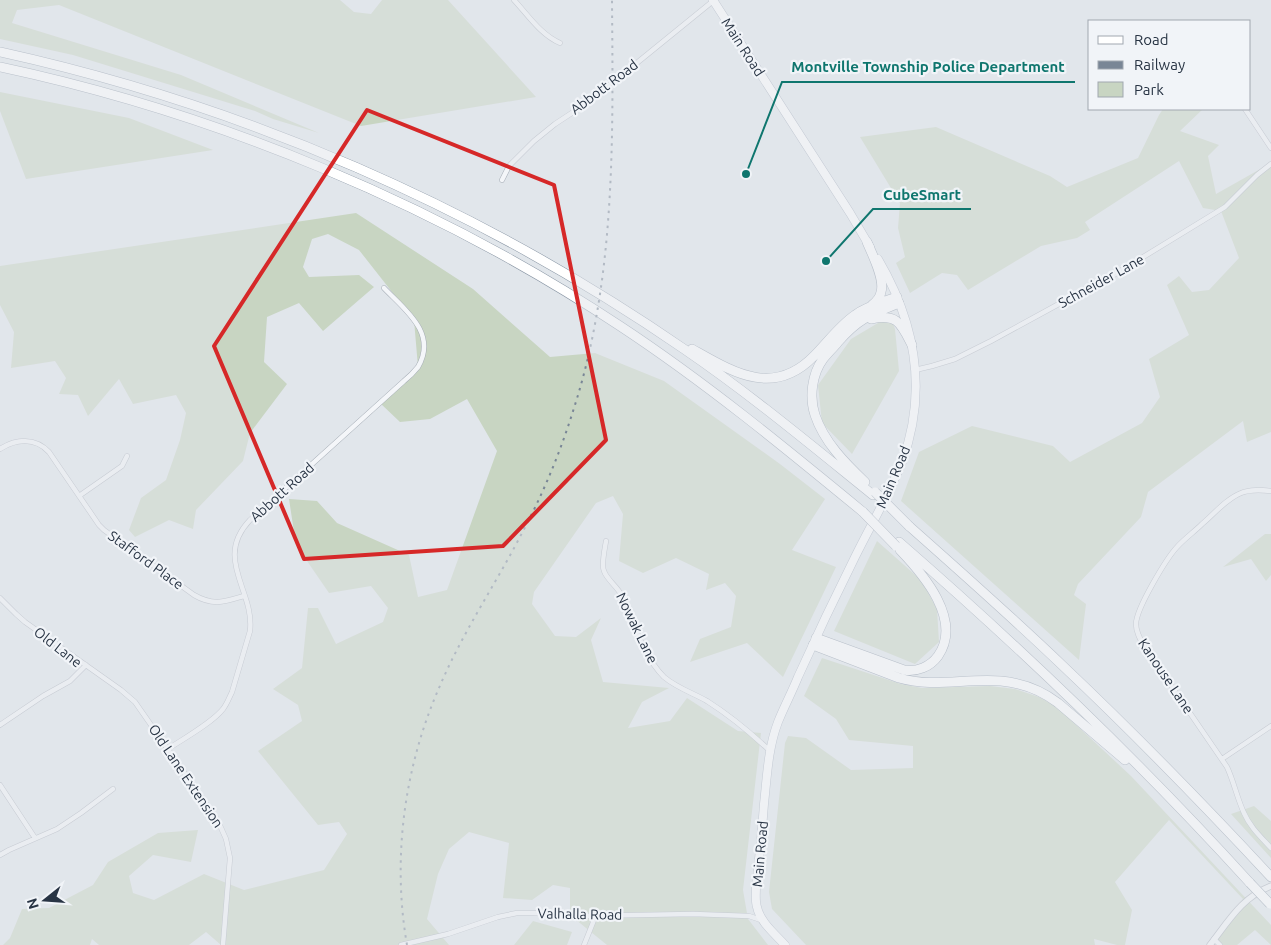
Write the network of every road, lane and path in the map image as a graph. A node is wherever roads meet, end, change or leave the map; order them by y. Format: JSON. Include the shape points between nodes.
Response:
{"nodes":[{"id":1,"x":514,"y":0,"type":"edge"},
{"id":2,"x":713,"y":0,"type":"edge"},
{"id":3,"x":560,"y":43,"type":"dead end"},
{"id":4,"x":0,"y":52,"type":"edge"},
{"id":5,"x":0,"y":68,"type":"edge"},
{"id":6,"x":1246,"y":110,"type":"edge"},
{"id":7,"x":1271,"y":148,"type":"edge"},
{"id":8,"x":1271,"y":164,"type":"edge"},
{"id":9,"x":502,"y":180,"type":"dead end"},
{"id":10,"x":867,"y":242,"type":"junction"},
{"id":11,"x":384,"y":288,"type":"dead end"},
{"id":12,"x":898,"y":300,"type":"junction"},
{"id":13,"x":868,"y":308,"type":"junction"},
{"id":14,"x":628,"y":312,"type":"junction"},
{"id":15,"x":859,"y":322,"type":"junction"},
{"id":16,"x":912,"y":345,"type":"junction"},
{"id":17,"x":915,"y":370,"type":"junction"},
{"id":18,"x":0,"y":449,"type":"edge"},
{"id":19,"x":127,"y":456,"type":"dead end"},
{"id":20,"x":1271,"y":491,"type":"edge"},
{"id":21,"x":874,"y":494,"type":"junction"},
{"id":22,"x":79,"y":496,"type":"junction"},
{"id":23,"x":606,"y":541,"type":"dead end"},
{"id":24,"x":897,"y":544,"type":"junction"},
{"id":25,"x":244,"y":596,"type":"junction"},
{"id":26,"x":0,"y":598,"type":"edge"},
{"id":27,"x":814,"y":641,"type":"junction"},
{"id":28,"x":86,"y":665,"type":"junction"},
{"id":29,"x":0,"y":725,"type":"edge"},
{"id":30,"x":1271,"y":726,"type":"edge"},
{"id":31,"x":168,"y":749,"type":"junction"},
{"id":32,"x":770,"y":751,"type":"junction"},
{"id":33,"x":1222,"y":759,"type":"junction"},
{"id":34,"x":0,"y":785,"type":"edge"},
{"id":35,"x":112,"y":789,"type":"dead end"},
{"id":36,"x":1171,"y":799,"type":"junction"},
{"id":37,"x":35,"y":838,"type":"junction"},
{"id":38,"x":1271,"y":848,"type":"edge"},
{"id":39,"x":0,"y":855,"type":"edge"},
{"id":40,"x":1270,"y":876,"type":"edge"},
{"id":41,"x":1271,"y":886,"type":"edge"},
{"id":42,"x":1270,"y":905,"type":"edge"},
{"id":43,"x":596,"y":916,"type":"junction"},
{"id":44,"x":764,"y":921,"type":"junction"},
{"id":45,"x":1214,"y":939,"type":"junction"},
{"id":46,"x":223,"y":945,"type":"edge"},
{"id":47,"x":401,"y":945,"type":"edge"},
{"id":48,"x":584,"y":945,"type":"edge"},
{"id":49,"x":785,"y":945,"type":"edge"},
{"id":50,"x":1210,"y":945,"type":"edge"},
{"id":51,"x":1220,"y":945,"type":"edge"}],
"edges":[{"from":1,"to":3,"type":"street","via":[[546,35]]},
{"from":2,"to":9,"type":"street","name":"Abbott Road","via":[[590,101],[534,141],[509,166]]},
{"from":2,"to":10,"type":"main road","name":"Main Road"},
{"from":4,"to":14,"type":"highway","via":[[86,72],[174,98],[332,157],[483,228]]},
{"from":5,"to":24,"type":"highway","bridge":true,"via":[[106,94],[225,132],[349,180],[447,226],[540,277],[647,345],[754,424],[863,512]]},
{"from":6,"to":7,"type":"street"},
{"from":8,"to":17,"type":"street","name":"Schneider Lane","via":[[1226,207],[1099,284],[955,359]]},
{"from":10,"to":12,"type":"main road","name":"Main Road"},
{"from":10,"to":13,"type":"highway","via":[[882,287],[880,297]]},
{"from":11,"to":25,"type":"street","name":"Abbott Road","via":[[421,329],[424,349],[421,360],[404,381],[248,522],[238,540],[235,555]]},
{"from":12,"to":13,"type":"highway"},
{"from":12,"to":15,"type":"highway"},
{"from":12,"to":16,"type":"main road","name":"Main Road"},
{"from":13,"to":14,"type":"highway","via":[[848,320],[804,365],[784,375],[762,378],[730,370]]},
{"from":14,"to":21,"type":"highway","via":[[738,388]]},
{"from":15,"to":16,"type":"highway","via":[[884,317],[894,319],[902,326]]},
{"from":15,"to":21,"type":"highway","via":[[823,359],[816,373],[812,398],[818,422],[831,446]]},
{"from":16,"to":17,"type":"main road","name":"Main Road"},
{"from":17,"to":27,"type":"main road","name":"Main Road","via":[[916,394],[911,432],[901,464]]},
{"from":18,"to":22,"type":"street","name":"Stafford Place","via":[[16,441],[40,445],[49,452]]},
{"from":19,"to":22,"type":"street","via":[[122,466]]},
{"from":20,"to":33,"type":"street","name":"Kanouse Lane","via":[[1250,490],[1238,494],[1177,546],[1142,604],[1136,622],[1144,646]]},
{"from":21,"to":40,"type":"highway","bridge":true,"via":[[1095,696]]},
{"from":22,"to":25,"type":"street","name":"Stafford Place","via":[[104,530],[194,595],[216,603]]},
{"from":23,"to":32,"type":"street","name":"Nowak Lane","via":[[604,571],[621,593],[653,664],[672,684],[721,710]]},
{"from":24,"to":27,"type":"highway","via":[[922,575],[940,606],[945,638],[936,658],[927,666],[910,671]]},
{"from":24,"to":36,"type":"highway","via":[[1028,657]]},
{"from":25,"to":31,"type":"street","name":"Abbott Road","via":[[250,616],[250,631],[229,699],[215,717]]},
{"from":26,"to":28,"type":"street","name":"Old Lane","via":[[25,622]]},
{"from":27,"to":32,"type":"main road","name":"Main Road","via":[[778,722]]},
{"from":27,"to":36,"type":"highway","via":[[913,682],[1000,681],[1033,688],[1058,703]]},
{"from":28,"to":29,"type":"street","name":"Old Lane","via":[[70,681]]},
{"from":28,"to":31,"type":"street","name":"Old Lane Extension","via":[[135,702]]},
{"from":30,"to":33,"type":"street"},
{"from":31,"to":46,"type":"street","name":"Old Lane Extension","via":[[218,821],[226,839],[230,858]]},
{"from":32,"to":44,"type":"main road","name":"Main Road","via":[[756,887],[757,908]]},
{"from":33,"to":38,"type":"street","name":"Kanouse Lane","via":[[1244,814]]},
{"from":34,"to":37,"type":"street"},
{"from":35,"to":37,"type":"street","via":[[57,829]]},
{"from":36,"to":42,"type":"highway","bridge":true},
{"from":37,"to":39,"type":"street"},
{"from":41,"to":45,"type":"street","via":[[1238,908]]},
{"from":43,"to":44,"type":"street","name":"Valhalla Road","via":[[732,915]]},
{"from":43,"to":47,"type":"street","name":"Valhalla Road","via":[[509,914]]},
{"from":43,"to":48,"type":"street"},
{"from":44,"to":49,"type":"main road","name":"Main Road"},
{"from":45,"to":50,"type":"street"},
{"from":45,"to":51,"type":"street"}]}
